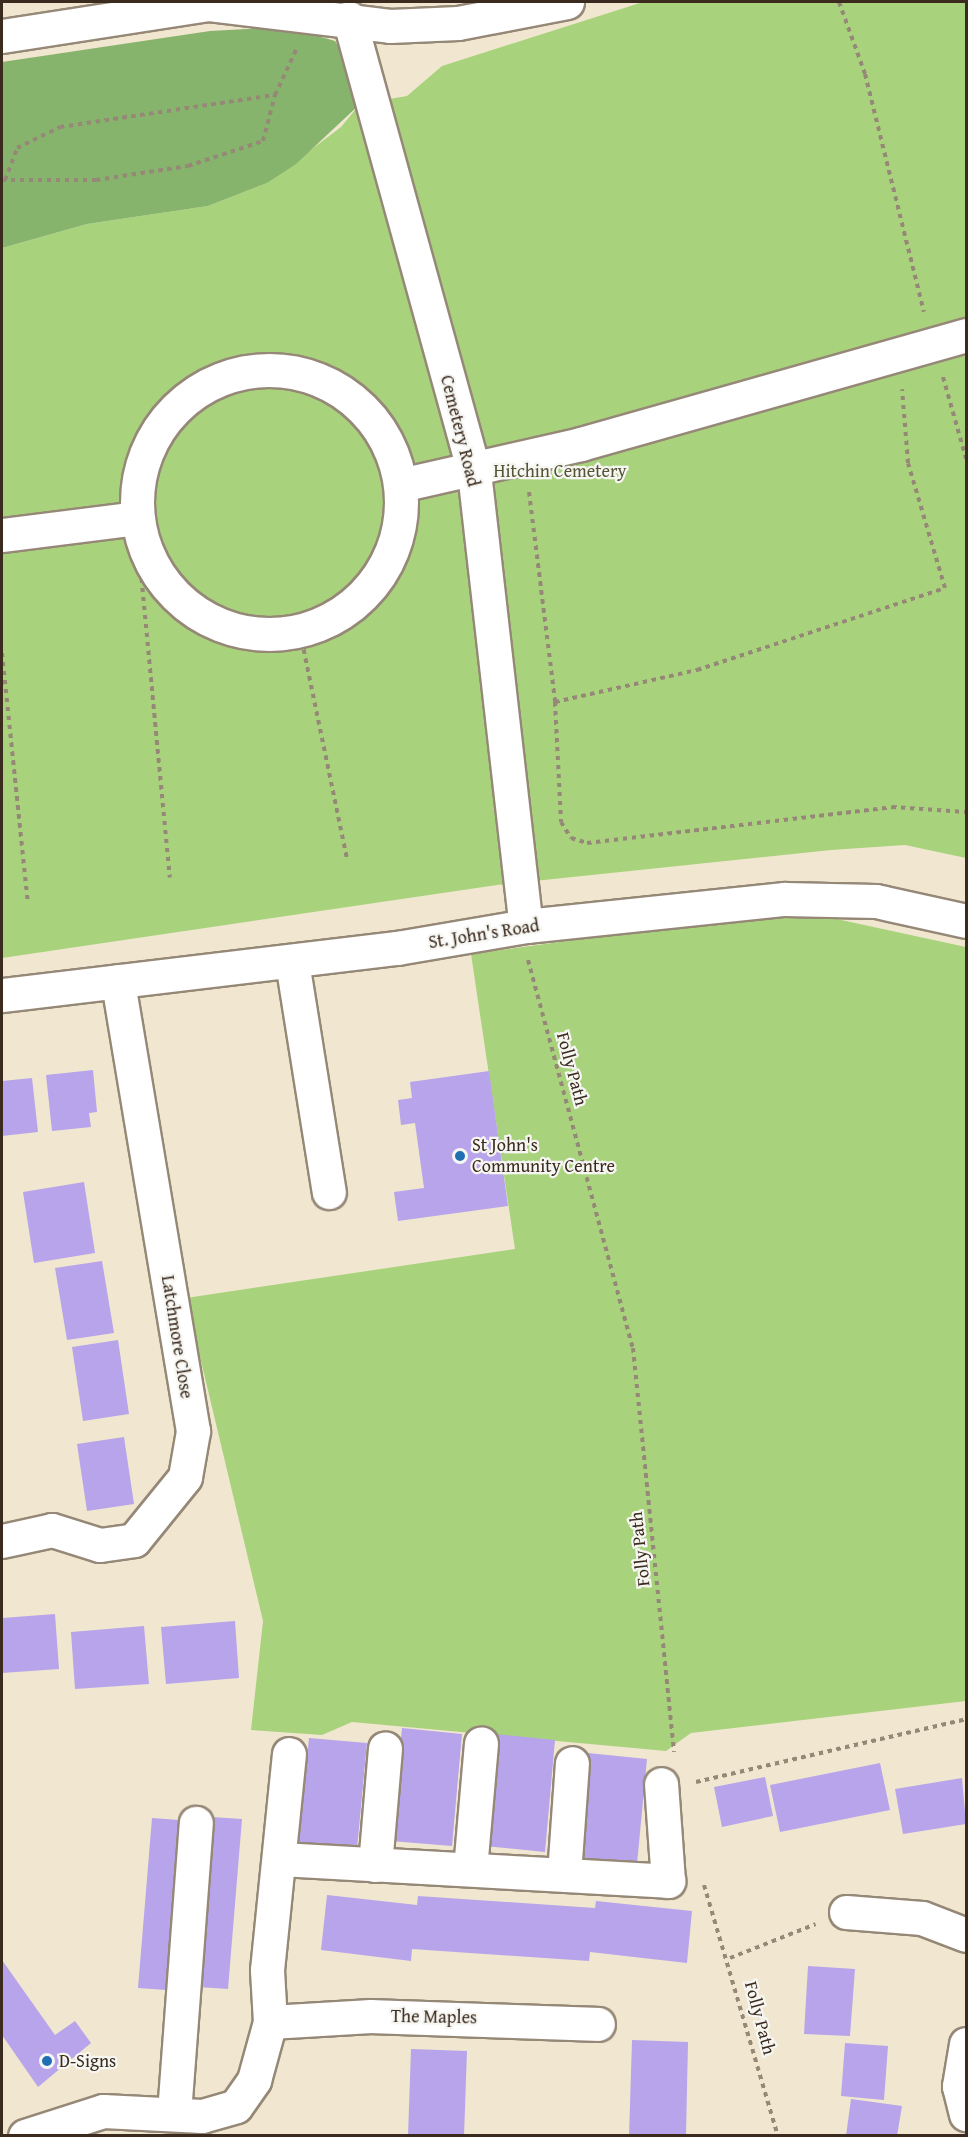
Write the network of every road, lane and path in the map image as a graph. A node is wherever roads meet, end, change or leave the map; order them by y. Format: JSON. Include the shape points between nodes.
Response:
{"nodes":[{"id":1,"x":567,"y":2,"type":"edge"},
{"id":2,"x":839,"y":2,"type":"edge"},
{"id":3,"x":131,"y":8,"type":"edge"},
{"id":4,"x":305,"y":12,"type":"junction"},
{"id":5,"x":457,"y":12,"type":"edge"},
{"id":6,"x":349,"y":18,"type":"junction"},
{"id":7,"x":2,"y":36,"type":"edge"},
{"id":8,"x":275,"y":95,"type":"junction"},
{"id":9,"x":3,"y":180,"type":"edge"},
{"id":10,"x":966,"y":335,"type":"edge"},
{"id":11,"x":934,"y":344,"type":"junction"},
{"id":12,"x":525,"y":458,"type":"junction"},
{"id":13,"x":966,"y":459,"type":"edge"},
{"id":14,"x":474,"y":472,"type":"junction"},
{"id":15,"x":405,"y":484,"type":"junction"},
{"id":16,"x":136,"y":518,"type":"junction"},
{"id":17,"x":2,"y":535,"type":"edge"},
{"id":18,"x":300,"y":632,"type":"junction"},
{"id":19,"x":2,"y":653,"type":"edge"},
{"id":20,"x":555,"y":702,"type":"junction"},
{"id":21,"x":966,"y":812,"type":"edge"},
{"id":22,"x":348,"y":859,"type":"dead end"},
{"id":23,"x":170,"y":878,"type":"dead end"},
{"id":24,"x":28,"y":904,"type":"dead end"},
{"id":25,"x":966,"y":921,"type":"edge"},
{"id":26,"x":526,"y":926,"type":"junction"},
{"id":27,"x":527,"y":959,"type":"dead end"},
{"id":28,"x":291,"y":962,"type":"junction"},
{"id":29,"x":118,"y":981,"type":"junction"},
{"id":30,"x":2,"y":994,"type":"edge"},
{"id":31,"x":329,"y":1192,"type":"dead end"},
{"id":32,"x":5,"y":1535,"type":"edge"},
{"id":33,"x":966,"y":1719,"type":"edge"},
{"id":34,"x":481,"y":1743,"type":"dead end"},
{"id":35,"x":385,"y":1748,"type":"dead end"},
{"id":36,"x":289,"y":1754,"type":"dead end"},
{"id":37,"x":572,"y":1763,"type":"dead end"},
{"id":38,"x":675,"y":1777,"type":"junction"},
{"id":39,"x":196,"y":1823,"type":"dead end"},
{"id":40,"x":279,"y":1859,"type":"junction"},
{"id":41,"x":375,"y":1865,"type":"junction"},
{"id":42,"x":470,"y":1869,"type":"junction"},
{"id":43,"x":564,"y":1874,"type":"junction"},
{"id":44,"x":703,"y":1881,"type":"dead end"},
{"id":45,"x":846,"y":1912,"type":"joint"},
{"id":46,"x":966,"y":1935,"type":"edge"},
{"id":47,"x":730,"y":1958,"type":"junction"},
{"id":48,"x":270,"y":2022,"type":"junction"},
{"id":49,"x":598,"y":2024,"type":"dead end"},
{"id":50,"x":966,"y":2044,"type":"edge"},
{"id":51,"x":963,"y":2100,"type":"edge"},
{"id":52,"x":174,"y":2113,"type":"junction"},
{"id":53,"x":25,"y":2136,"type":"edge"},
{"id":54,"x":778,"y":2136,"type":"edge"}],
"edges":[{"from":1,"to":5,"type":"street"},
{"from":2,"to":11,"type":"path","via":[[865,74]]},
{"from":3,"to":4,"type":"street","via":[[210,4]]},
{"from":3,"to":7,"type":"street"},
{"from":4,"to":6,"type":"street"},
{"from":4,"to":8,"type":"path","via":[[291,70]]},
{"from":5,"to":6,"type":"street","via":[[390,26]]},
{"from":6,"to":14,"type":"street","name":"Cemetery Road"},
{"from":8,"to":9,"type":"path","via":[[60,127],[17,148]]},
{"from":8,"to":9,"type":"path","via":[[263,141],[188,166],[96,180]]},
{"from":10,"to":11,"type":"street"},
{"from":11,"to":12,"type":"street"},
{"from":11,"to":13,"type":"path"},
{"from":11,"to":20,"type":"path","via":[[900,366],[908,463],[945,588],[697,670]]},
{"from":12,"to":14,"type":"street"},
{"from":12,"to":20,"type":"path"},
{"from":14,"to":15,"type":"street"},
{"from":14,"to":26,"type":"street","name":"Cemetery Road"},
{"from":15,"to":16,"type":"street","via":[[385,432],[353,400],[314,377],[269,369],[225,376],[185,398],[155,432],[138,473]]},
{"from":15,"to":18,"type":"street","via":[[390,556],[369,590],[338,616]]},
{"from":16,"to":17,"type":"street"},
{"from":16,"to":18,"type":"street","via":[[155,570],[193,612],[226,628],[263,635]]},
{"from":16,"to":23,"type":"path"},
{"from":18,"to":22,"type":"path"},
{"from":19,"to":24,"type":"path"},
{"from":20,"to":21,"type":"path","via":[[561,822],[571,838],[587,843],[892,807]]},
{"from":25,"to":26,"type":"street","name":"St. John's Road","via":[[917,907],[834,898]]},
{"from":26,"to":28,"type":"street","name":"St. John's Road"},
{"from":27,"to":38,"type":"path","name":"Folly Path","via":[[633,1348]]},
{"from":28,"to":29,"type":"street","name":"St. John's Road"},
{"from":28,"to":31,"type":"street"},
{"from":29,"to":30,"type":"street","name":"St. John's Road"},
{"from":29,"to":32,"type":"street","name":"Latchmore Close","via":[[193,1431],[185,1477],[135,1540],[100,1545],[52,1530]]},
{"from":33,"to":38,"type":"path"},
{"from":34,"to":42,"type":"street"},
{"from":35,"to":41,"type":"street"},
{"from":36,"to":40,"type":"street"},
{"from":37,"to":43,"type":"street"},
{"from":38,"to":43,"type":"street","via":[[668,1881]]},
{"from":39,"to":52,"type":"street"},
{"from":40,"to":41,"type":"street"},
{"from":40,"to":48,"type":"street","via":[[267,1970]]},
{"from":41,"to":42,"type":"street"},
{"from":42,"to":43,"type":"street"},
{"from":44,"to":47,"type":"path","name":"Folly Path"},
{"from":45,"to":46,"type":"street","via":[[922,1918]]},
{"from":45,"to":47,"type":"path"},
{"from":47,"to":54,"type":"path","name":"Folly Path"},
{"from":48,"to":49,"type":"street","name":"The Maples","via":[[371,2016]]},
{"from":48,"to":52,"type":"street","via":[[254,2080],[236,2106],[202,2116]]},
{"from":50,"to":51,"type":"street"},
{"from":52,"to":53,"type":"street","via":[[103,2111]]}]}
